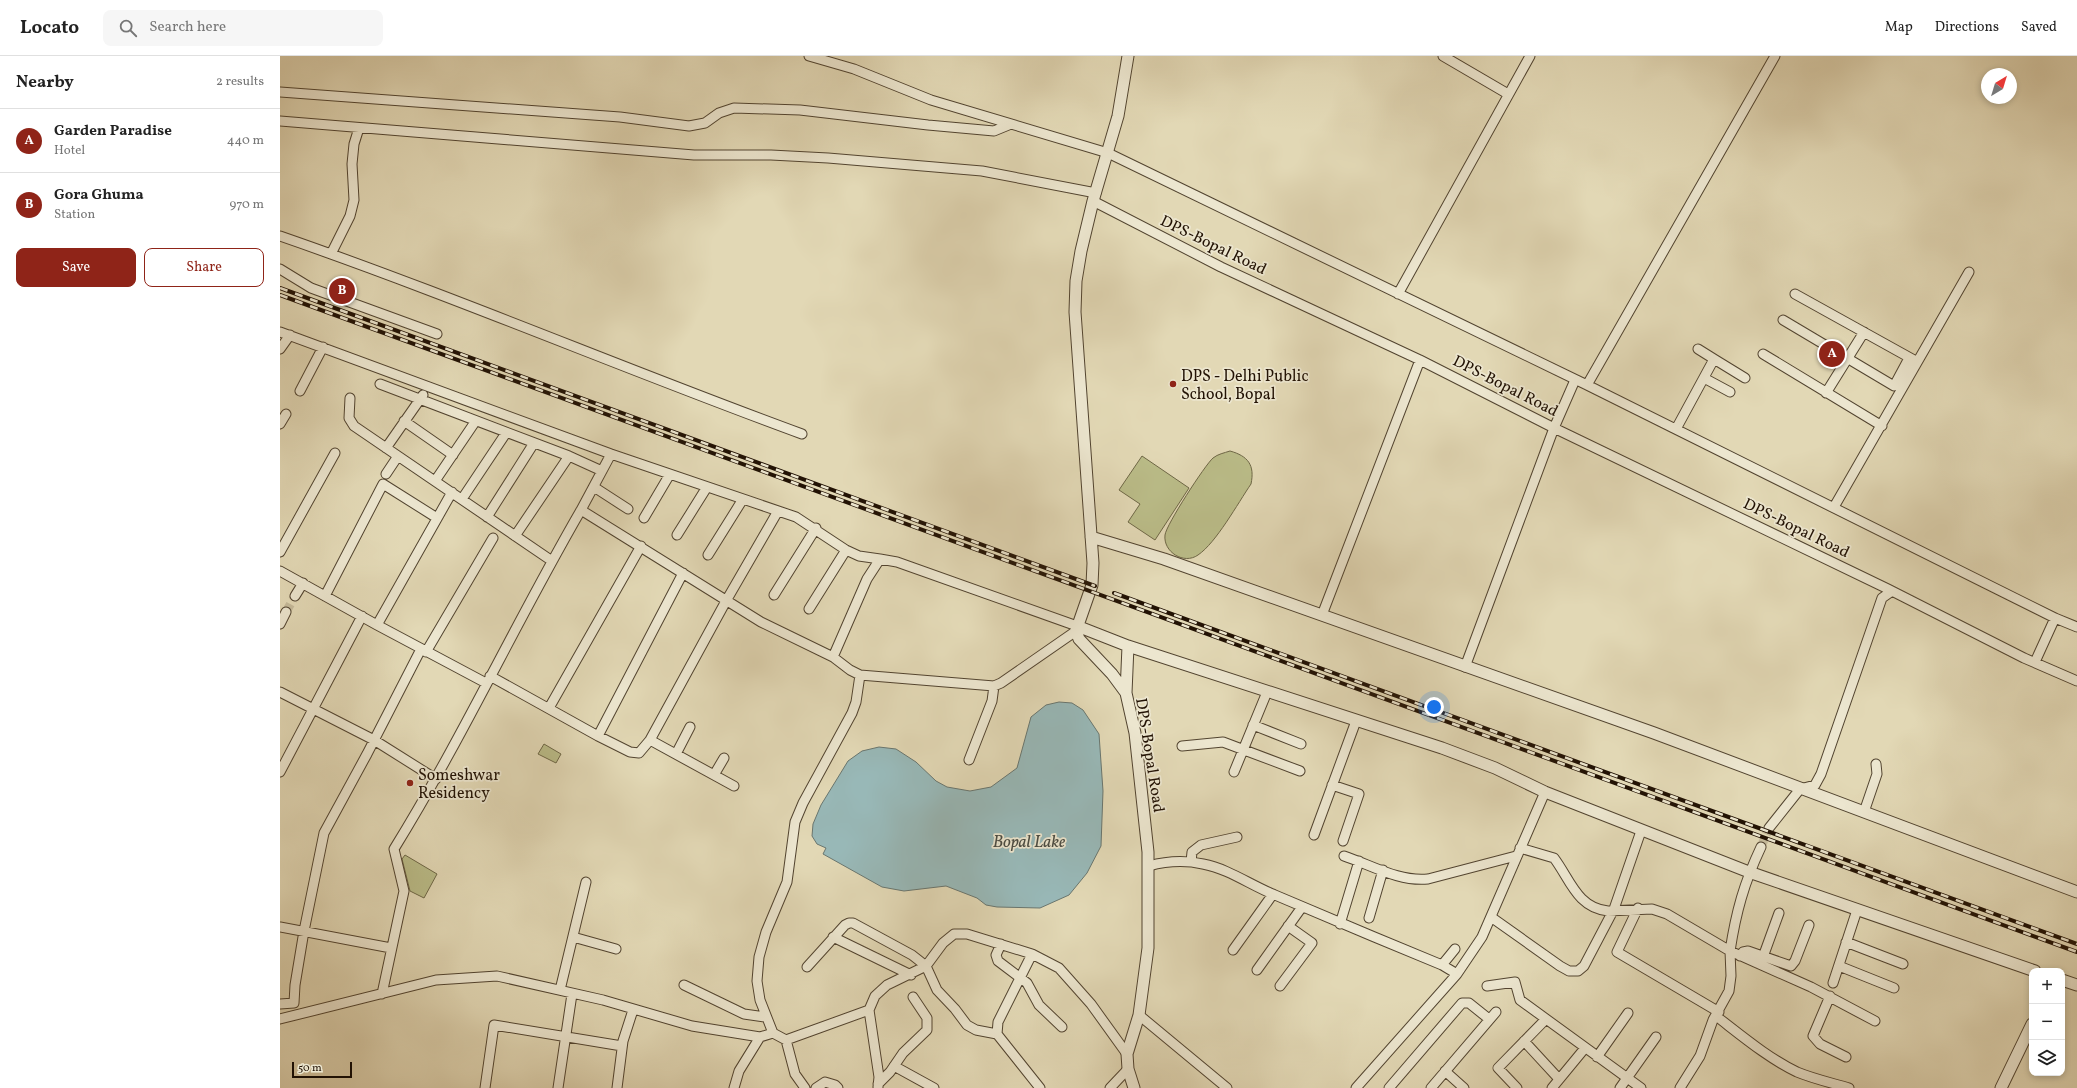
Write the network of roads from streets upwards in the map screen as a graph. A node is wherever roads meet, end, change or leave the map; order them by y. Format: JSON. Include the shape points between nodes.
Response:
{"nodes":[{"id":1,"x":809,"y":56,"type":"edge"},
{"id":2,"x":1128,"y":56,"type":"edge"},
{"id":3,"x":1443,"y":56,"type":"edge"},
{"id":4,"x":1530,"y":56,"type":"edge"},
{"id":5,"x":1775,"y":56,"type":"edge"},
{"id":6,"x":280,"y":92,"type":"edge"},
{"id":7,"x":1508,"y":94,"type":"junction"},
{"id":8,"x":280,"y":121,"type":"edge"},
{"id":9,"x":1011,"y":124,"type":"junction"},
{"id":10,"x":359,"y":128,"type":"junction"},
{"id":11,"x":1108,"y":153,"type":"junction"},
{"id":12,"x":1096,"y":192,"type":"junction"},
{"id":13,"x":280,"y":236,"type":"edge"},
{"id":14,"x":331,"y":254,"type":"junction"},
{"id":15,"x":280,"y":269,"type":"edge"},
{"id":16,"x":1969,"y":272,"type":"dead end"},
{"id":17,"x":1398,"y":294,"type":"junction"},
{"id":18,"x":1795,"y":294,"type":"dead end"},
{"id":19,"x":1783,"y":320,"type":"dead end"},
{"id":20,"x":280,"y":332,"type":"edge"},
{"id":21,"x":1864,"y":332,"type":"junction"},
{"id":22,"x":437,"y":334,"type":"dead end"},
{"id":23,"x":290,"y":335,"type":"junction"},
{"id":24,"x":323,"y":347,"type":"junction"},
{"id":25,"x":280,"y":349,"type":"edge"},
{"id":26,"x":1698,"y":349,"type":"dead end"},
{"id":27,"x":1763,"y":354,"type":"dead end"},
{"id":28,"x":1714,"y":359,"type":"junction"},
{"id":29,"x":1847,"y":359,"type":"junction"},
{"id":30,"x":1420,"y":360,"type":"junction"},
{"id":31,"x":1913,"y":360,"type":"junction"},
{"id":32,"x":1704,"y":378,"type":"junction"},
{"id":33,"x":1745,"y":378,"type":"dead end"},
{"id":34,"x":1575,"y":380,"type":"junction"},
{"id":35,"x":380,"y":384,"type":"dead end"},
{"id":36,"x":1587,"y":385,"type":"junction"},
{"id":37,"x":428,"y":387,"type":"junction"},
{"id":38,"x":300,"y":391,"type":"dead end"},
{"id":39,"x":1730,"y":392,"type":"dead end"},
{"id":40,"x":1826,"y":393,"type":"junction"},
{"id":41,"x":350,"y":398,"type":"dead end"},
{"id":42,"x":420,"y":399,"type":"junction"},
{"id":43,"x":286,"y":414,"type":"dead end"},
{"id":44,"x":404,"y":421,"type":"junction"},
{"id":45,"x":475,"y":422,"type":"junction"},
{"id":46,"x":280,"y":424,"type":"edge"},
{"id":47,"x":1882,"y":426,"type":"junction"},
{"id":48,"x":1554,"y":428,"type":"junction"},
{"id":49,"x":1676,"y":429,"type":"junction"},
{"id":50,"x":506,"y":433,"type":"junction"},
{"id":51,"x":802,"y":434,"type":"dead end"},
{"id":52,"x":534,"y":443,"type":"junction"},
{"id":53,"x":386,"y":448,"type":"junction"},
{"id":54,"x":335,"y":452,"type":"dead end"},
{"id":55,"x":611,"y":454,"type":"junction"},
{"id":56,"x":453,"y":455,"type":"junction"},
{"id":57,"x":398,"y":456,"type":"junction"},
{"id":58,"x":569,"y":456,"type":"junction"},
{"id":59,"x":602,"y":471,"type":"junction"},
{"id":60,"x":386,"y":474,"type":"dead end"},
{"id":61,"x":670,"y":474,"type":"junction"},
{"id":62,"x":435,"y":481,"type":"junction"},
{"id":63,"x":594,"y":487,"type":"junction"},
{"id":64,"x":707,"y":487,"type":"junction"},
{"id":65,"x":452,"y":492,"type":"junction"},
{"id":66,"x":462,"y":499,"type":"junction"},
{"id":67,"x":743,"y":499,"type":"junction"},
{"id":68,"x":1834,"y":507,"type":"junction"},
{"id":69,"x":628,"y":509,"type":"dead end"},
{"id":70,"x":581,"y":510,"type":"junction"},
{"id":71,"x":778,"y":511,"type":"junction"},
{"id":72,"x":486,"y":516,"type":"junction"},
{"id":73,"x":437,"y":518,"type":"junction"},
{"id":74,"x":644,"y":518,"type":"dead end"},
{"id":75,"x":816,"y":528,"type":"junction"},
{"id":76,"x":677,"y":535,"type":"dead end"},
{"id":77,"x":515,"y":536,"type":"junction"},
{"id":78,"x":1091,"y":537,"type":"junction"},
{"id":79,"x":493,"y":538,"type":"dead end"},
{"id":80,"x":641,"y":546,"type":"junction"},
{"id":81,"x":846,"y":550,"type":"junction"},
{"id":82,"x":280,"y":552,"type":"edge"},
{"id":83,"x":708,"y":555,"type":"dead end"},
{"id":84,"x":880,"y":559,"type":"junction"},
{"id":85,"x":552,"y":561,"type":"junction"},
{"id":86,"x":280,"y":571,"type":"edge"},
{"id":87,"x":683,"y":574,"type":"junction"},
{"id":88,"x":303,"y":583,"type":"junction"},
{"id":89,"x":1892,"y":591,"type":"junction"},
{"id":90,"x":774,"y":595,"type":"dead end"},
{"id":91,"x":295,"y":596,"type":"tunnel mouth"},
{"id":92,"x":325,"y":596,"type":"junction"},
{"id":93,"x":726,"y":601,"type":"junction"},
{"id":94,"x":809,"y":609,"type":"dead end"},
{"id":95,"x":286,"y":612,"type":"tunnel mouth"},
{"id":96,"x":1322,"y":615,"type":"junction"},
{"id":97,"x":362,"y":616,"type":"junction"},
{"id":98,"x":2055,"y":618,"type":"junction"},
{"id":99,"x":280,"y":624,"type":"edge"},
{"id":100,"x":377,"y":625,"type":"junction"},
{"id":101,"x":2077,"y":627,"type":"edge"},
{"id":102,"x":1077,"y":629,"type":"junction"},
{"id":103,"x":1128,"y":646,"type":"junction"},
{"id":104,"x":423,"y":650,"type":"junction"},
{"id":105,"x":833,"y":656,"type":"junction"},
{"id":106,"x":2035,"y":662,"type":"junction"},
{"id":107,"x":1465,"y":667,"type":"junction"},
{"id":108,"x":860,"y":674,"type":"junction"},
{"id":109,"x":488,"y":680,"type":"junction"},
{"id":110,"x":2077,"y":681,"type":"edge"},
{"id":111,"x":994,"y":686,"type":"junction"},
{"id":112,"x":280,"y":692,"type":"edge"},
{"id":113,"x":1267,"y":692,"type":"junction"},
{"id":114,"x":1126,"y":693,"type":"junction"},
{"id":115,"x":549,"y":708,"type":"junction"},
{"id":116,"x":314,"y":709,"type":"junction"},
{"id":117,"x":1356,"y":721,"type":"junction"},
{"id":118,"x":1253,"y":725,"type":"junction"},
{"id":119,"x":690,"y":727,"type":"dead end"},
{"id":120,"x":598,"y":736,"type":"junction"},
{"id":121,"x":374,"y":740,"type":"junction"},
{"id":122,"x":650,"y":740,"type":"junction"},
{"id":123,"x":1302,"y":744,"type":"dead end"},
{"id":124,"x":1182,"y":746,"type":"dead end"},
{"id":125,"x":1244,"y":748,"type":"junction"},
{"id":126,"x":676,"y":754,"type":"junction"},
{"id":127,"x":724,"y":758,"type":"dead end"},
{"id":128,"x":969,"y":760,"type":"dead end"},
{"id":129,"x":1876,"y":764,"type":"dead end"},
{"id":130,"x":1300,"y":771,"type":"dead end"},
{"id":131,"x":280,"y":772,"type":"edge"},
{"id":132,"x":1234,"y":772,"type":"dead end"},
{"id":133,"x":714,"y":775,"type":"junction"},
{"id":134,"x":436,"y":779,"type":"junction"},
{"id":135,"x":1332,"y":784,"type":"junction"},
{"id":136,"x":734,"y":786,"type":"dead end"},
{"id":137,"x":1800,"y":789,"type":"junction"},
{"id":138,"x":1545,"y":792,"type":"junction"},
{"id":139,"x":1864,"y":812,"type":"junction"},
{"id":140,"x":1770,"y":828,"type":"tunnel mouth"},
{"id":141,"x":1641,"y":831,"type":"junction"},
{"id":142,"x":1314,"y":835,"type":"dead end"},
{"id":143,"x":1237,"y":837,"type":"dead end"},
{"id":144,"x":1343,"y":841,"type":"dead end"},
{"id":145,"x":1760,"y":847,"type":"tunnel mouth"},
{"id":146,"x":1518,"y":852,"type":"junction"},
{"id":147,"x":1344,"y":856,"type":"dead end"},
{"id":148,"x":1359,"y":861,"type":"junction"},
{"id":149,"x":1190,"y":862,"type":"junction"},
{"id":150,"x":1149,"y":866,"type":"junction"},
{"id":151,"x":1383,"y":870,"type":"junction"},
{"id":152,"x":1749,"y":872,"type":"junction"},
{"id":153,"x":586,"y":882,"type":"dead end"},
{"id":154,"x":2077,"y":892,"type":"edge"},
{"id":155,"x":1273,"y":894,"type":"junction"},
{"id":156,"x":1302,"y":907,"type":"junction"},
{"id":157,"x":1638,"y":908,"type":"junction"},
{"id":158,"x":1614,"y":910,"type":"junction"},
{"id":159,"x":1857,"y":910,"type":"junction"},
{"id":160,"x":1779,"y":913,"type":"dead end"},
{"id":161,"x":1491,"y":916,"type":"junction"},
{"id":162,"x":1369,"y":918,"type":"dead end"},
{"id":163,"x":1340,"y":924,"type":"junction"},
{"id":164,"x":1809,"y":925,"type":"dead end"},
{"id":165,"x":1288,"y":926,"type":"junction"},
{"id":166,"x":280,"y":927,"type":"edge"},
{"id":167,"x":304,"y":931,"type":"junction"},
{"id":168,"x":573,"y":937,"type":"junction"},
{"id":169,"x":833,"y":937,"type":"junction"},
{"id":170,"x":1846,"y":942,"type":"junction"},
{"id":171,"x":1001,"y":944,"type":"junction"},
{"id":172,"x":391,"y":948,"type":"junction"},
{"id":173,"x":616,"y":948,"type":"dead end"},
{"id":174,"x":1455,"y":949,"type":"dead end"},
{"id":175,"x":1233,"y":950,"type":"dead end"},
{"id":176,"x":1730,"y":952,"type":"junction"},
{"id":177,"x":1032,"y":954,"type":"junction"},
{"id":178,"x":1740,"y":956,"type":"junction"},
{"id":179,"x":1763,"y":957,"type":"junction"},
{"id":180,"x":1903,"y":964,"type":"dead end"},
{"id":181,"x":1442,"y":965,"type":"junction"},
{"id":182,"x":926,"y":966,"type":"junction"},
{"id":183,"x":1839,"y":966,"type":"junction"},
{"id":184,"x":807,"y":967,"type":"dead end"},
{"id":185,"x":2029,"y":969,"type":"edge"},
{"id":186,"x":1256,"y":970,"type":"dead end"},
{"id":187,"x":1457,"y":974,"type":"junction"},
{"id":188,"x":910,"y":975,"type":"junction"},
{"id":189,"x":1020,"y":976,"type":"junction"},
{"id":190,"x":2065,"y":981,"type":"edge"},
{"id":191,"x":1833,"y":982,"type":"dead end"},
{"id":192,"x":684,"y":985,"type":"dead end"},
{"id":193,"x":2077,"y":985,"type":"edge"},
{"id":194,"x":1280,"y":986,"type":"dead end"},
{"id":195,"x":1487,"y":986,"type":"dead end"},
{"id":196,"x":1894,"y":988,"type":"dead end"},
{"id":197,"x":560,"y":990,"type":"junction"},
{"id":198,"x":382,"y":994,"type":"junction"},
{"id":199,"x":572,"y":994,"type":"junction"},
{"id":200,"x":1830,"y":996,"type":"junction"},
{"id":201,"x":912,"y":997,"type":"dead end"},
{"id":202,"x":280,"y":1004,"type":"edge"},
{"id":203,"x":633,"y":1010,"type":"junction"},
{"id":204,"x":869,"y":1010,"type":"junction"},
{"id":205,"x":1496,"y":1012,"type":"dead end"},
{"id":206,"x":1628,"y":1013,"type":"dead end"},
{"id":207,"x":1717,"y":1014,"type":"junction"},
{"id":208,"x":1139,"y":1015,"type":"junction"},
{"id":209,"x":765,"y":1017,"type":"junction"},
{"id":210,"x":1489,"y":1019,"type":"junction"},
{"id":211,"x":1546,"y":1019,"type":"junction"},
{"id":212,"x":280,"y":1020,"type":"edge"},
{"id":213,"x":1875,"y":1021,"type":"dead end"},
{"id":214,"x":1062,"y":1027,"type":"dead end"},
{"id":215,"x":2029,"y":1030,"type":"edge"},
{"id":216,"x":773,"y":1033,"type":"junction"},
{"id":217,"x":997,"y":1034,"type":"junction"},
{"id":218,"x":565,"y":1036,"type":"junction"},
{"id":219,"x":760,"y":1036,"type":"junction"},
{"id":220,"x":1656,"y":1037,"type":"dead end"},
{"id":221,"x":786,"y":1040,"type":"junction"},
{"id":222,"x":1524,"y":1041,"type":"junction"},
{"id":223,"x":622,"y":1046,"type":"junction"},
{"id":224,"x":1585,"y":1048,"type":"junction"},
{"id":225,"x":1127,"y":1054,"type":"junction"},
{"id":226,"x":1597,"y":1057,"type":"junction"},
{"id":227,"x":1846,"y":1057,"type":"dead end"},
{"id":228,"x":894,"y":1066,"type":"junction"},
{"id":229,"x":1128,"y":1069,"type":"junction"},
{"id":230,"x":1445,"y":1071,"type":"junction"},
{"id":231,"x":1627,"y":1078,"type":"junction"},
{"id":232,"x":1559,"y":1079,"type":"junction"},
{"id":233,"x":878,"y":1086,"type":"edge"},
{"id":234,"x":485,"y":1088,"type":"edge"},
{"id":235,"x":558,"y":1088,"type":"edge"},
{"id":236,"x":617,"y":1088,"type":"edge"},
{"id":237,"x":734,"y":1088,"type":"edge"},
{"id":238,"x":805,"y":1088,"type":"edge"},
{"id":239,"x":816,"y":1088,"type":"edge"},
{"id":240,"x":838,"y":1088,"type":"edge"},
{"id":241,"x":934,"y":1088,"type":"edge"},
{"id":242,"x":1040,"y":1088,"type":"edge"},
{"id":243,"x":1110,"y":1088,"type":"edge"},
{"id":244,"x":1134,"y":1088,"type":"edge"},
{"id":245,"x":1227,"y":1088,"type":"edge"},
{"id":246,"x":1356,"y":1088,"type":"edge"},
{"id":247,"x":1389,"y":1088,"type":"edge"},
{"id":248,"x":1431,"y":1088,"type":"edge"},
{"id":249,"x":1464,"y":1088,"type":"edge"},
{"id":250,"x":1517,"y":1088,"type":"edge"},
{"id":251,"x":1552,"y":1088,"type":"edge"},
{"id":252,"x":1620,"y":1088,"type":"edge"},
{"id":253,"x":1641,"y":1088,"type":"edge"},
{"id":254,"x":1680,"y":1088,"type":"edge"},
{"id":255,"x":1849,"y":1088,"type":"edge"},
{"id":256,"x":2001,"y":1088,"type":"edge"}],
"edges":[{"from":1,"to":9,"type":"street","via":[[854,69],[932,100]]},
{"from":2,"to":11,"type":"street","via":[[1118,116]]},
{"from":3,"to":7,"type":"street"},
{"from":4,"to":7,"type":"street"},
{"from":5,"to":36,"type":"street"},
{"from":6,"to":9,"type":"street","via":[[620,117],[689,126],[705,123],[719,113],[734,108],[800,110],[994,130]]},
{"from":7,"to":17,"type":"street"},
{"from":8,"to":10,"type":"street","name":"DPS-Bopal Road"},
{"from":9,"to":11,"type":"street"},
{"from":10,"to":12,"type":"street","name":"DPS-Bopal Road","via":[[694,155],[828,158],[982,171]]},
{"from":10,"to":14,"type":"street","via":[[352,164],[354,200],[350,216]]},
{"from":11,"to":12,"type":"street"},
{"from":11,"to":17,"type":"street"},
{"from":12,"to":30,"type":"street","name":"DPS-Bopal Road","via":[[1221,266]]},
{"from":12,"to":78,"type":"street","via":[[1076,281],[1075,312]]},
{"from":13,"to":14,"type":"street"},
{"from":14,"to":51,"type":"street","via":[[445,295]]},
{"from":15,"to":22,"type":"street","via":[[310,288]]},
{"from":16,"to":31,"type":"street"},
{"from":17,"to":34,"type":"street"},
{"from":18,"to":21,"type":"street"},
{"from":19,"to":29,"type":"street"},
{"from":20,"to":23,"type":"street"},
{"from":21,"to":29,"type":"street"},
{"from":21,"to":31,"type":"street"},
{"from":23,"to":24,"type":"street"},
{"from":23,"to":25,"type":"street"},
{"from":24,"to":37,"type":"street"},
{"from":24,"to":38,"type":"street"},
{"from":26,"to":28,"type":"street"},
{"from":27,"to":40,"type":"street"},
{"from":28,"to":32,"type":"street"},
{"from":28,"to":33,"type":"street"},
{"from":29,"to":31,"type":"street","via":[[1894,386]]},
{"from":29,"to":40,"type":"street"},
{"from":30,"to":48,"type":"street","name":"DPS-Bopal Road"},
{"from":30,"to":96,"type":"street"},
{"from":31,"to":47,"type":"street"},
{"from":32,"to":39,"type":"street"},
{"from":32,"to":49,"type":"street"},
{"from":34,"to":36,"type":"street"},
{"from":34,"to":48,"type":"street"},
{"from":35,"to":42,"type":"street"},
{"from":36,"to":49,"type":"street"},
{"from":37,"to":42,"type":"street"},
{"from":37,"to":55,"type":"street"},
{"from":40,"to":47,"type":"street"},
{"from":41,"to":53,"type":"street","via":[[350,422]]},
{"from":42,"to":44,"type":"street"},
{"from":42,"to":45,"type":"street"},
{"from":43,"to":46,"type":"street"},
{"from":44,"to":53,"type":"street"},
{"from":44,"to":56,"type":"street"},
{"from":45,"to":50,"type":"street"},
{"from":45,"to":56,"type":"street"},
{"from":47,"to":68,"type":"street"},
{"from":48,"to":89,"type":"street","name":"DPS-Bopal Road"},
{"from":48,"to":107,"type":"street"},
{"from":49,"to":68,"type":"street"},
{"from":50,"to":52,"type":"street"},
{"from":50,"to":66,"type":"street"},
{"from":52,"to":58,"type":"street"},
{"from":52,"to":72,"type":"street"},
{"from":53,"to":57,"type":"street"},
{"from":54,"to":82,"type":"street"},
{"from":55,"to":59,"type":"street"},
{"from":55,"to":61,"type":"street"},
{"from":56,"to":62,"type":"street"},
{"from":57,"to":60,"type":"street"},
{"from":57,"to":62,"type":"street"},
{"from":58,"to":59,"type":"street"},
{"from":58,"to":77,"type":"street"},
{"from":59,"to":63,"type":"street"},
{"from":61,"to":64,"type":"street"},
{"from":61,"to":74,"type":"street"},
{"from":62,"to":65,"type":"street"},
{"from":63,"to":69,"type":"street"},
{"from":63,"to":70,"type":"street"},
{"from":64,"to":67,"type":"street"},
{"from":64,"to":76,"type":"street"},
{"from":65,"to":66,"type":"street"},
{"from":65,"to":73,"type":"street"},
{"from":66,"to":72,"type":"street"},
{"from":67,"to":71,"type":"street"},
{"from":67,"to":83,"type":"street"},
{"from":68,"to":98,"type":"street"},
{"from":70,"to":80,"type":"street"},
{"from":70,"to":85,"type":"street"},
{"from":71,"to":75,"type":"street"},
{"from":71,"to":93,"type":"street"},
{"from":72,"to":77,"type":"street"},
{"from":73,"to":92,"type":"street","via":[[383,484]]},
{"from":73,"to":100,"type":"street"},
{"from":75,"to":81,"type":"street"},
{"from":75,"to":90,"type":"street"},
{"from":77,"to":85,"type":"street"},
{"from":78,"to":96,"type":"street","via":[[1164,559]]},
{"from":78,"to":102,"type":"street","via":[[1094,563],[1092,585]]},
{"from":79,"to":104,"type":"street"},
{"from":80,"to":87,"type":"street"},
{"from":80,"to":115,"type":"street"},
{"from":81,"to":84,"type":"street","via":[[859,556]]},
{"from":81,"to":94,"type":"street"},
{"from":84,"to":102,"type":"street","via":[[897,562]]},
{"from":84,"to":105,"type":"street","via":[[867,579]]},
{"from":85,"to":109,"type":"street"},
{"from":86,"to":88,"type":"street"},
{"from":87,"to":93,"type":"street"},
{"from":87,"to":120,"type":"street"},
{"from":88,"to":91,"type":"street"},
{"from":88,"to":92,"type":"street"},
{"from":89,"to":106,"type":"street","name":"DPS-Bopal Road"},
{"from":89,"to":137,"type":"street","via":[[1882,598],[1822,774],[1815,785]]},
{"from":92,"to":97,"type":"street"},
{"from":93,"to":105,"type":"street","via":[[761,622]]},
{"from":93,"to":122,"type":"street"},
{"from":95,"to":99,"type":"street"},
{"from":96,"to":107,"type":"street"},
{"from":97,"to":100,"type":"street"},
{"from":97,"to":116,"type":"street"},
{"from":98,"to":101,"type":"street"},
{"from":98,"to":106,"type":"street"},
{"from":100,"to":104,"type":"street"},
{"from":102,"to":103,"type":"street"},
{"from":102,"to":111,"type":"street"},
{"from":102,"to":114,"type":"street","name":"DPS-Bopal Road","via":[[1079,639]]},
{"from":103,"to":113,"type":"street"},
{"from":103,"to":114,"type":"street"},
{"from":104,"to":109,"type":"street"},
{"from":104,"to":121,"type":"street"},
{"from":105,"to":108,"type":"street","via":[[850,670]]},
{"from":106,"to":110,"type":"street","name":"DPS-Bopal Road"},
{"from":107,"to":137,"type":"street","via":[[1654,733]]},
{"from":108,"to":111,"type":"street"},
{"from":108,"to":209,"type":"street","via":[[852,713],[795,822],[787,882],[766,932],[759,957],[757,981]]},
{"from":109,"to":115,"type":"street"},
{"from":109,"to":134,"type":"street"},
{"from":111,"to":128,"type":"street","via":[[992,701]]},
{"from":112,"to":116,"type":"street"},
{"from":113,"to":117,"type":"street"},
{"from":113,"to":118,"type":"street"},
{"from":114,"to":150,"type":"street","name":"DPS-Bopal Road","via":[[1135,733]]},
{"from":115,"to":120,"type":"street"},
{"from":116,"to":121,"type":"street"},
{"from":116,"to":131,"type":"street"},
{"from":117,"to":135,"type":"street"},
{"from":117,"to":138,"type":"street","via":[[1442,748],[1495,768]]},
{"from":118,"to":123,"type":"street"},
{"from":118,"to":125,"type":"street"},
{"from":119,"to":126,"type":"street"},
{"from":120,"to":122,"type":"street","via":[[630,752],[639,753]]},
{"from":121,"to":134,"type":"street"},
{"from":121,"to":167,"type":"street","via":[[324,833]]},
{"from":122,"to":126,"type":"street"},
{"from":124,"to":125,"type":"street","via":[[1223,742]]},
{"from":125,"to":130,"type":"street"},
{"from":125,"to":132,"type":"street"},
{"from":126,"to":133,"type":"street"},
{"from":127,"to":133,"type":"street"},
{"from":129,"to":139,"type":"street","via":[[1877,774]]},
{"from":133,"to":136,"type":"street"},
{"from":134,"to":172,"type":"street","via":[[394,849],[404,891]]},
{"from":135,"to":142,"type":"street"},
{"from":135,"to":144,"type":"street","via":[[1359,794]]},
{"from":137,"to":139,"type":"street"},
{"from":137,"to":140,"type":"street"},
{"from":138,"to":141,"type":"street"},
{"from":138,"to":146,"type":"street"},
{"from":139,"to":154,"type":"street"},
{"from":141,"to":152,"type":"street"},
{"from":141,"to":158,"type":"street"},
{"from":143,"to":149,"type":"street","via":[[1201,844],[1192,852]]},
{"from":145,"to":152,"type":"street"},
{"from":146,"to":151,"type":"street","via":[[1428,879],[1414,880]]},
{"from":146,"to":158,"type":"street","via":[[1554,858],[1575,892],[1583,900],[1600,910]]},
{"from":146,"to":161,"type":"street"},
{"from":147,"to":148,"type":"street"},
{"from":148,"to":151,"type":"street"},
{"from":148,"to":163,"type":"street"},
{"from":149,"to":150,"type":"street","via":[[1165,862]]},
{"from":149,"to":155,"type":"street","via":[[1232,873]]},
{"from":150,"to":208,"type":"street","name":"DPS-Bopal Road","via":[[1148,948]]},
{"from":151,"to":162,"type":"street"},
{"from":152,"to":159,"type":"street"},
{"from":152,"to":176,"type":"street","via":[[1735,916]]},
{"from":153,"to":168,"type":"street"},
{"from":155,"to":156,"type":"street"},
{"from":155,"to":175,"type":"street"},
{"from":156,"to":163,"type":"street"},
{"from":156,"to":165,"type":"street"},
{"from":157,"to":158,"type":"street"},
{"from":157,"to":176,"type":"street","via":[[1667,914]]},
{"from":157,"to":207,"type":"street","via":[[1617,952]]},
{"from":158,"to":161,"type":"street","via":[[1584,966],[1578,971],[1569,971],[1560,966]]},
{"from":159,"to":170,"type":"street"},
{"from":159,"to":185,"type":"street"},
{"from":160,"to":179,"type":"street"},
{"from":161,"to":187,"type":"street","via":[[1482,937]]},
{"from":163,"to":181,"type":"street"},
{"from":164,"to":179,"type":"street","via":[[1791,966]]},
{"from":165,"to":186,"type":"street"},
{"from":165,"to":194,"type":"street","via":[[1312,944]]},
{"from":166,"to":167,"type":"street"},
{"from":167,"to":172,"type":"street"},
{"from":167,"to":202,"type":"street","via":[[294,1003]]},
{"from":168,"to":173,"type":"street"},
{"from":168,"to":197,"type":"street"},
{"from":169,"to":182,"type":"street","via":[[849,923],[853,923],[906,951]]},
{"from":169,"to":184,"type":"street"},
{"from":169,"to":188,"type":"street"},
{"from":170,"to":180,"type":"street"},
{"from":170,"to":183,"type":"street"},
{"from":171,"to":177,"type":"street"},
{"from":171,"to":182,"type":"street","via":[[966,934],[954,934],[943,943]]},
{"from":171,"to":189,"type":"street","via":[[996,958]]},
{"from":172,"to":198,"type":"street"},
{"from":174,"to":181,"type":"street"},
{"from":176,"to":178,"type":"street"},
{"from":176,"to":207,"type":"street","via":[[1731,976],[1728,991]]},
{"from":177,"to":189,"type":"street"},
{"from":177,"to":225,"type":"street","via":[[1060,968],[1091,1004]]},
{"from":178,"to":179,"type":"street","via":[[1745,951]]},
{"from":178,"to":200,"type":"street"},
{"from":181,"to":187,"type":"street"},
{"from":182,"to":188,"type":"street"},
{"from":182,"to":217,"type":"street","via":[[937,990],[968,1025],[976,1030]]},
{"from":183,"to":191,"type":"street"},
{"from":183,"to":196,"type":"street"},
{"from":187,"to":246,"type":"street"},
{"from":188,"to":204,"type":"street","via":[[887,985],[875,996]]},
{"from":189,"to":214,"type":"street","via":[[1027,983],[1039,1005]]},
{"from":189,"to":217,"type":"street","via":[[998,1022]]},
{"from":190,"to":193,"type":"street"},
{"from":192,"to":209,"type":"street","via":[[744,1014]]},
{"from":195,"to":211,"type":"street","via":[[1515,982],[1520,1000]]},
{"from":197,"to":198,"type":"street","via":[[497,976],[436,980]]},
{"from":197,"to":199,"type":"street"},
{"from":198,"to":212,"type":"street"},
{"from":199,"to":203,"type":"street","via":[[603,1000]]},
{"from":199,"to":218,"type":"street"},
{"from":200,"to":213,"type":"street"},
{"from":200,"to":227,"type":"street","via":[[1813,1036],[1820,1044]]},
{"from":201,"to":228,"type":"street","via":[[927,1018],[927,1030],[911,1044]]},
{"from":203,"to":219,"type":"street","via":[[692,1026]]},
{"from":203,"to":223,"type":"street"},
{"from":204,"to":221,"type":"street"},
{"from":204,"to":233,"type":"street","via":[[879,1077]]},
{"from":205,"to":210,"type":"street"},
{"from":206,"to":226,"type":"street"},
{"from":207,"to":254,"type":"street","via":[[1700,1056]]},
{"from":207,"to":255,"type":"street","via":[[1778,1061],[1797,1072]]},
{"from":208,"to":225,"type":"street","name":"DPS-Bopal Road"},
{"from":208,"to":245,"type":"street"},
{"from":209,"to":216,"type":"street"},
{"from":210,"to":230,"type":"street"},
{"from":210,"to":247,"type":"street","via":[[1464,1001]]},
{"from":211,"to":222,"type":"street"},
{"from":211,"to":224,"type":"street"},
{"from":215,"to":256,"type":"street"},
{"from":216,"to":219,"type":"street"},
{"from":216,"to":221,"type":"street"},
{"from":217,"to":242,"type":"street"},
{"from":218,"to":223,"type":"street"},
{"from":218,"to":234,"type":"street","via":[[494,1025]]},
{"from":218,"to":235,"type":"street"},
{"from":219,"to":237,"type":"street","via":[[739,1071]]},
{"from":220,"to":231,"type":"street"},
{"from":221,"to":238,"type":"street","via":[[795,1074]]},
{"from":222,"to":232,"type":"street"},
{"from":222,"to":250,"type":"street","via":[[1498,1068]]},
{"from":223,"to":236,"type":"street"},
{"from":224,"to":226,"type":"street"},
{"from":224,"to":232,"type":"street"},
{"from":225,"to":229,"type":"street"},
{"from":226,"to":231,"type":"street"},
{"from":228,"to":233,"type":"street"},
{"from":228,"to":241,"type":"street"},
{"from":229,"to":243,"type":"street"},
{"from":229,"to":244,"type":"street"},
{"from":230,"to":248,"type":"street"},
{"from":230,"to":249,"type":"street"},
{"from":231,"to":252,"type":"street"},
{"from":231,"to":253,"type":"street"},
{"from":232,"to":251,"type":"street"},
{"from":239,"to":240,"type":"street","via":[[825,1082]]}]}
